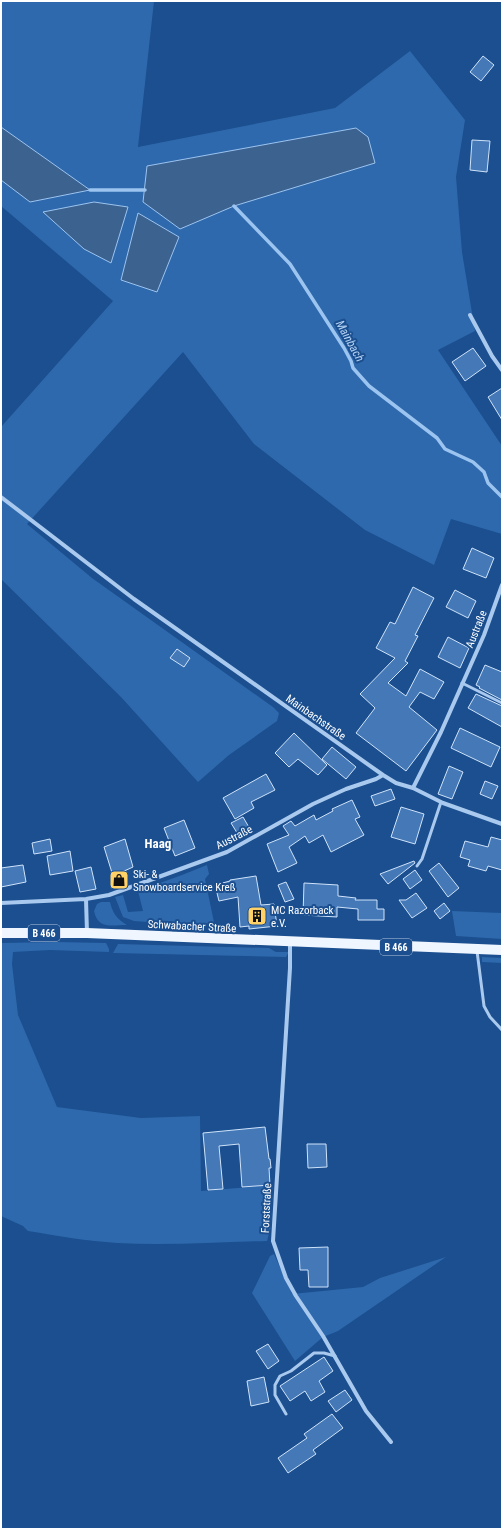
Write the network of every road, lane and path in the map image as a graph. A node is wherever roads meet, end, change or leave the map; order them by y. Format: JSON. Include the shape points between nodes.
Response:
{"nodes":[{"id":1,"x":470,"y":315,"type":"dead end"},
{"id":2,"x":502,"y":370,"type":"edge"},
{"id":3,"x":1,"y":497,"type":"edge"},
{"id":4,"x":502,"y":585,"type":"edge"},
{"id":5,"x":462,"y":684,"type":"junction"},
{"id":6,"x":502,"y":703,"type":"edge"},
{"id":7,"x":383,"y":775,"type":"junction"},
{"id":8,"x":413,"y":788,"type":"junction"},
{"id":9,"x":441,"y":802,"type":"junction"},
{"id":10,"x":502,"y":824,"type":"edge"},
{"id":11,"x":418,"y":866,"type":"dead end"},
{"id":12,"x":86,"y":899,"type":"junction"},
{"id":13,"x":1,"y":903,"type":"edge"},
{"id":14,"x":1,"y":933,"type":"edge"},
{"id":15,"x":87,"y":933,"type":"junction"},
{"id":16,"x":290,"y":942,"type":"junction"},
{"id":17,"x":476,"y":949,"type":"junction"},
{"id":18,"x":502,"y":950,"type":"edge"},
{"id":19,"x":502,"y":1030,"type":"edge"},
{"id":20,"x":335,"y":1356,"type":"junction"},
{"id":21,"x":286,"y":1414,"type":"dead end"},
{"id":22,"x":391,"y":1442,"type":"dead end"}],
"edges":[{"from":1,"to":2,"type":"street"},
{"from":3,"to":7,"type":"street","name":"Mainbachstraße","via":[[134,599]]},
{"from":4,"to":5,"type":"street","name":"Austraße","via":[[484,635]]},
{"from":5,"to":6,"type":"lane"},
{"from":5,"to":8,"type":"street","name":"Austraße","via":[[442,732]]},
{"from":7,"to":8,"type":"street","name":"Mainbachstraße"},
{"from":7,"to":12,"type":"street","name":"Austraße","via":[[313,804],[227,852],[109,895]]},
{"from":8,"to":9,"type":"street","name":"Mainbachstraße"},
{"from":9,"to":10,"type":"street","name":"Mainbachstraße"},
{"from":9,"to":11,"type":"lane"},
{"from":12,"to":13,"type":"street","name":"Austraße"},
{"from":12,"to":15,"type":"street"},
{"from":14,"to":15,"type":"main road","name":"Schwabacher Straße","number":"B 466"},
{"from":15,"to":16,"type":"main road","name":"Schwabacher Straße","number":"B 466"},
{"from":16,"to":17,"type":"main road","name":"Schwabacher Straße","number":"B 466"},
{"from":16,"to":20,"type":"street","name":"Forststraße","via":[[273,1241],[286,1278]]},
{"from":17,"to":18,"type":"main road","name":"Schwabacher Straße","number":"B 466"},
{"from":17,"to":19,"type":"lane","via":[[484,1006]]},
{"from":20,"to":21,"type":"lane","via":[[314,1353],[291,1371],[280,1376],[275,1385],[275,1395]]},
{"from":20,"to":22,"type":"street","name":"Forststraße","via":[[366,1411]]}]}
